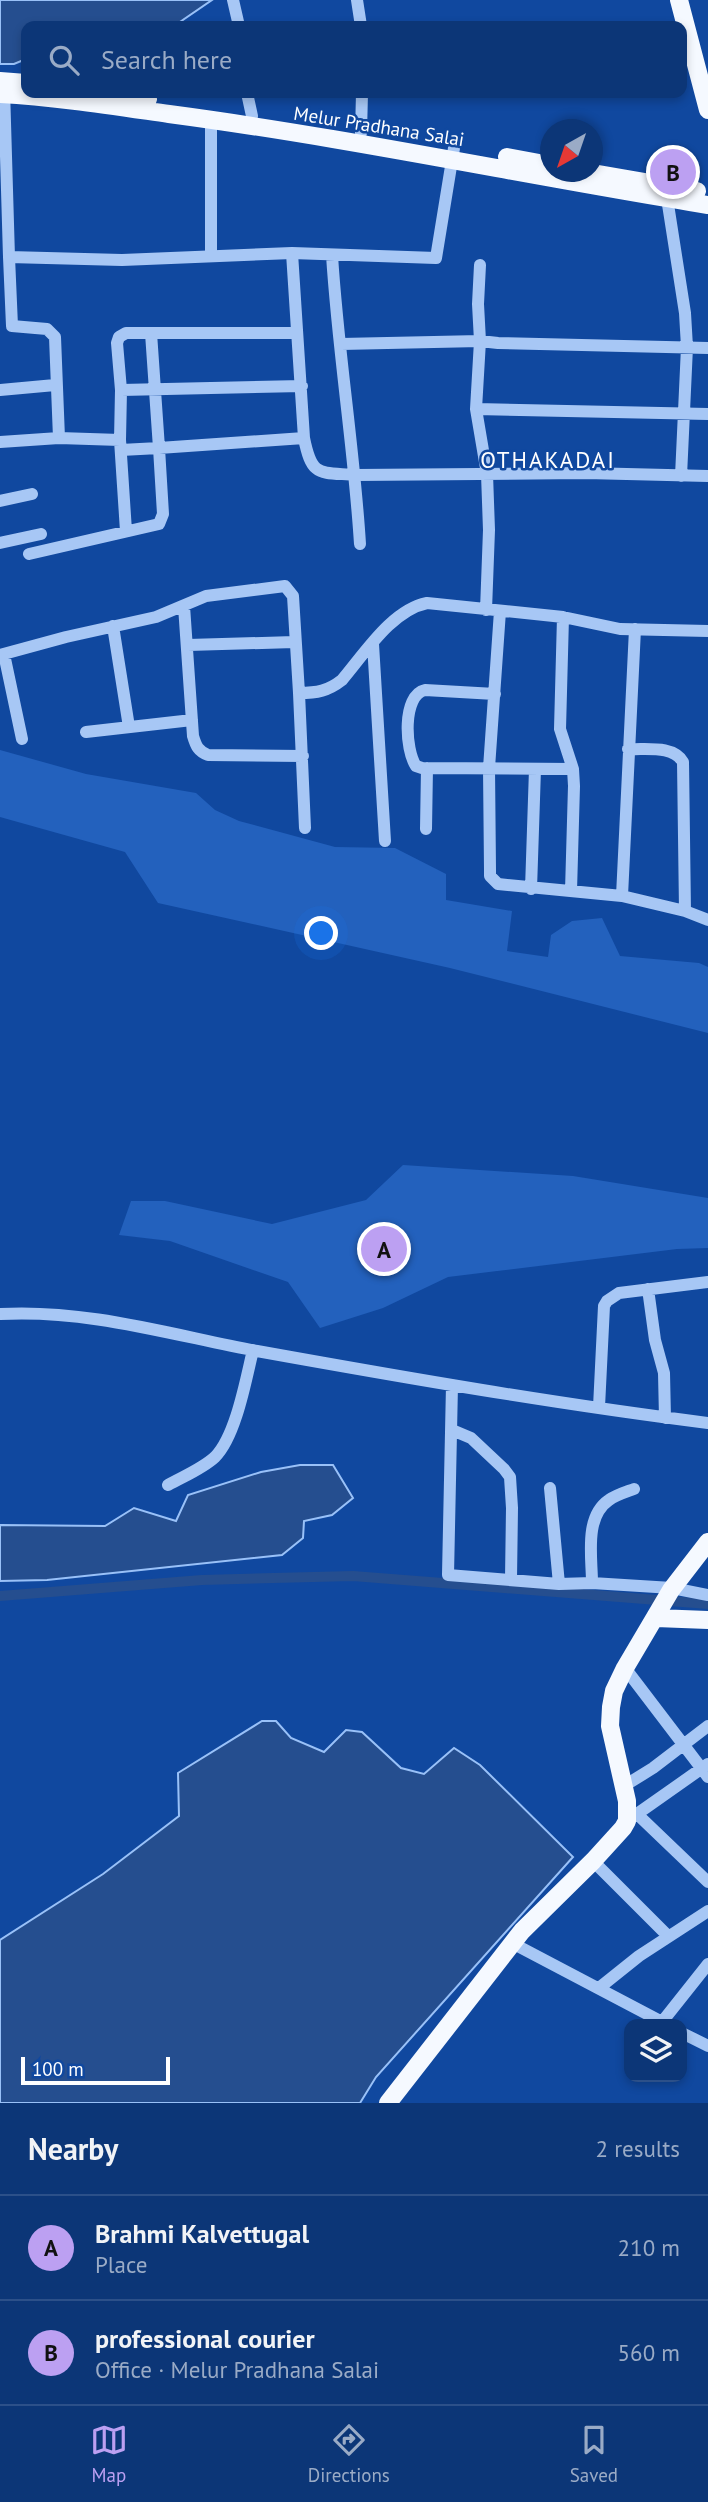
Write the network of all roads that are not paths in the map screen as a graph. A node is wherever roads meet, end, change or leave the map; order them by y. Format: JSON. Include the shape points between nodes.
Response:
{"nodes":[{"id":1,"x":233,"y":0,"type":"edge"},
{"id":2,"x":357,"y":0,"type":"edge"},
{"id":3,"x":679,"y":0,"type":"edge"},
{"id":4,"x":238,"y":21,"type":"edge"},
{"id":5,"x":360,"y":21,"type":"edge"},
{"id":6,"x":683,"y":21,"type":"edge"},
{"id":7,"x":687,"y":38,"type":"edge"},
{"id":8,"x":21,"y":84,"type":"edge"},
{"id":9,"x":2,"y":87,"type":"edge"},
{"id":10,"x":21,"y":90,"type":"edge"},
{"id":11,"x":72,"y":98,"type":"edge"},
{"id":12,"x":135,"y":98,"type":"edge"},
{"id":13,"x":248,"y":98,"type":"edge"},
{"id":14,"x":362,"y":98,"type":"edge"},
{"id":15,"x":708,"y":110,"type":"edge"},
{"id":16,"x":252,"y":116,"type":"junction"},
{"id":17,"x":211,"y":120,"type":"junction"},
{"id":18,"x":361,"y":133,"type":"junction"},
{"id":19,"x":453,"y":154,"type":"junction"},
{"id":20,"x":540,"y":164,"type":"edge"},
{"id":21,"x":603,"y":175,"type":"edge"},
{"id":22,"x":708,"y":193,"type":"edge"},
{"id":23,"x":667,"y":198,"type":"junction"},
{"id":24,"x":708,"y":205,"type":"edge"},
{"id":25,"x":292,"y":254,"type":"junction"},
{"id":26,"x":332,"y":255,"type":"junction"},
{"id":27,"x":211,"y":256,"type":"junction"},
{"id":28,"x":9,"y":257,"type":"junction"},
{"id":29,"x":480,"y":265,"type":"dead end"},
{"id":30,"x":6,"y":326,"type":"edge"},
{"id":31,"x":151,"y":333,"type":"junction"},
{"id":32,"x":297,"y":333,"type":"junction"},
{"id":33,"x":480,"y":341,"type":"junction"},
{"id":34,"x":341,"y":344,"type":"junction"},
{"id":35,"x":687,"y":347,"type":"junction"},
{"id":36,"x":708,"y":348,"type":"edge"},
{"id":37,"x":55,"y":385,"type":"junction"},
{"id":38,"x":302,"y":386,"type":"junction"},
{"id":39,"x":155,"y":388,"type":"junction"},
{"id":40,"x":0,"y":390,"type":"edge"},
{"id":41,"x":121,"y":390,"type":"junction"},
{"id":42,"x":477,"y":409,"type":"junction"},
{"id":43,"x":684,"y":413,"type":"junction"},
{"id":44,"x":708,"y":414,"type":"edge"},
{"id":45,"x":60,"y":438,"type":"junction"},
{"id":46,"x":304,"y":438,"type":"junction"},
{"id":47,"x":0,"y":442,"type":"edge"},
{"id":48,"x":121,"y":445,"type":"junction"},
{"id":49,"x":159,"y":448,"type":"junction"},
{"id":50,"x":487,"y":474,"type":"junction"},
{"id":51,"x":356,"y":475,"type":"junction"},
{"id":52,"x":681,"y":475,"type":"junction"},
{"id":53,"x":708,"y":476,"type":"edge"},
{"id":54,"x":32,"y":494,"type":"dead end"},
{"id":55,"x":0,"y":501,"type":"edge"},
{"id":56,"x":127,"y":531,"type":"junction"},
{"id":57,"x":41,"y":534,"type":"dead end"},
{"id":58,"x":0,"y":543,"type":"edge"},
{"id":59,"x":360,"y":544,"type":"dead end"},
{"id":60,"x":29,"y":554,"type":"dead end"},
{"id":61,"x":184,"y":606,"type":"junction"},
{"id":62,"x":486,"y":610,"type":"junction"},
{"id":63,"x":500,"y":611,"type":"junction"},
{"id":64,"x":563,"y":617,"type":"junction"},
{"id":65,"x":113,"y":626,"type":"junction"},
{"id":66,"x":635,"y":629,"type":"junction"},
{"id":67,"x":708,"y":631,"type":"edge"},
{"id":68,"x":294,"y":642,"type":"junction"},
{"id":69,"x":188,"y":645,"type":"junction"},
{"id":70,"x":373,"y":645,"type":"junction"},
{"id":71,"x":2,"y":654,"type":"edge"},
{"id":72,"x":299,"y":693,"type":"junction"},
{"id":73,"x":495,"y":694,"type":"junction"},
{"id":74,"x":192,"y":720,"type":"junction"},
{"id":75,"x":129,"y":727,"type":"junction"},
{"id":76,"x":86,"y":732,"type":"dead end"},
{"id":77,"x":22,"y":739,"type":"dead end"},
{"id":78,"x":628,"y":749,"type":"junction"},
{"id":79,"x":303,"y":756,"type":"junction"},
{"id":80,"x":427,"y":768,"type":"junction"},
{"id":81,"x":489,"y":768,"type":"junction"},
{"id":82,"x":535,"y":769,"type":"junction"},
{"id":83,"x":573,"y":769,"type":"junction"},
{"id":84,"x":305,"y":828,"type":"dead end"},
{"id":85,"x":426,"y":829,"type":"dead end"},
{"id":86,"x":385,"y":841,"type":"dead end"},
{"id":87,"x":531,"y":889,"type":"junction"},
{"id":88,"x":571,"y":891,"type":"junction"},
{"id":89,"x":622,"y":896,"type":"junction"},
{"id":90,"x":685,"y":911,"type":"junction"},
{"id":91,"x":708,"y":920,"type":"edge"},
{"id":92,"x":708,"y":1282,"type":"edge"},
{"id":93,"x":648,"y":1289,"type":"junction"},
{"id":94,"x":0,"y":1314,"type":"edge"},
{"id":95,"x":253,"y":1350,"type":"junction"},
{"id":96,"x":452,"y":1385,"type":"junction"},
{"id":97,"x":599,"y":1407,"type":"junction"},
{"id":98,"x":665,"y":1418,"type":"junction"},
{"id":99,"x":708,"y":1423,"type":"edge"},
{"id":100,"x":452,"y":1430,"type":"junction"},
{"id":101,"x":168,"y":1485,"type":"dead end"},
{"id":102,"x":550,"y":1488,"type":"dead end"},
{"id":103,"x":634,"y":1489,"type":"dead end"},
{"id":104,"x":708,"y":1542,"type":"edge"},
{"id":105,"x":511,"y":1579,"type":"junction"},
{"id":106,"x":592,"y":1583,"type":"junction"},
{"id":107,"x":559,"y":1584,"type":"junction"},
{"id":108,"x":671,"y":1589,"type":"junction"},
{"id":109,"x":708,"y":1595,"type":"edge"},
{"id":110,"x":659,"y":1613,"type":"junction"},
{"id":111,"x":708,"y":1620,"type":"edge"},
{"id":112,"x":625,"y":1668,"type":"junction"},
{"id":113,"x":708,"y":1726,"type":"edge"},
{"id":114,"x":685,"y":1744,"type":"junction"},
{"id":115,"x":706,"y":1769,"type":"edge"},
{"id":116,"x":624,"y":1786,"type":"junction"},
{"id":117,"x":632,"y":1817,"type":"junction"},
{"id":118,"x":593,"y":1861,"type":"junction"},
{"id":119,"x":708,"y":1882,"type":"edge"},
{"id":120,"x":708,"y":1911,"type":"edge"},
{"id":121,"x":668,"y":1936,"type":"junction"},
{"id":122,"x":512,"y":1943,"type":"junction"},
{"id":123,"x":708,"y":1964,"type":"edge"},
{"id":124,"x":599,"y":1988,"type":"junction"},
{"id":125,"x":657,"y":2019,"type":"edge"},
{"id":126,"x":667,"y":2019,"type":"edge"},
{"id":127,"x":687,"y":2036,"type":"edge"},
{"id":128,"x":708,"y":2046,"type":"edge"},
{"id":129,"x":388,"y":2103,"type":"edge"}],
"edges":[{"from":1,"to":4,"type":"street"},
{"from":2,"to":5,"type":"street"},
{"from":3,"to":6,"type":"main road"},
{"from":7,"to":15,"type":"main road"},
{"from":8,"to":9,"type":"main road"},
{"from":9,"to":10,"type":"main road","name":"Melur Pradhana Salai"},
{"from":9,"to":28,"type":"street"},
{"from":11,"to":17,"type":"main road","name":"Melur Pradhana Salai"},
{"from":12,"to":16,"type":"main road","name":"Melur Pradhana Salai"},
{"from":13,"to":16,"type":"street"},
{"from":14,"to":18,"type":"street"},
{"from":16,"to":18,"type":"main road","name":"Melur Pradhana Salai"},
{"from":17,"to":19,"type":"main road","name":"Melur Pradhana Salai"},
{"from":17,"to":27,"type":"street"},
{"from":18,"to":19,"type":"main road","name":"Melur Pradhana Salai"},
{"from":19,"to":20,"type":"main road","name":"Melur Pradhana Salai"},
{"from":19,"to":23,"type":"main road","name":"Melur Pradhana Salai"},
{"from":19,"to":26,"type":"street","via":[[436,258]]},
{"from":21,"to":22,"type":"main road"},
{"from":23,"to":24,"type":"main road","name":"Melur Pradhana Salai"},
{"from":23,"to":35,"type":"street"},
{"from":25,"to":26,"type":"street"},
{"from":25,"to":27,"type":"street"},
{"from":25,"to":32,"type":"street"},
{"from":26,"to":34,"type":"street"},
{"from":27,"to":28,"type":"street","via":[[122,260]]},
{"from":28,"to":30,"type":"street"},
{"from":29,"to":33,"type":"street"},
{"from":30,"to":37,"type":"street","via":[[52,332]]},
{"from":31,"to":32,"type":"street"},
{"from":31,"to":39,"type":"street"},
{"from":31,"to":41,"type":"street","via":[[119,337]]},
{"from":32,"to":38,"type":"street"},
{"from":33,"to":34,"type":"street"},
{"from":33,"to":35,"type":"street"},
{"from":33,"to":42,"type":"street"},
{"from":34,"to":51,"type":"street"},
{"from":35,"to":36,"type":"street"},
{"from":35,"to":43,"type":"street"},
{"from":37,"to":40,"type":"street"},
{"from":37,"to":45,"type":"street"},
{"from":38,"to":39,"type":"street"},
{"from":38,"to":46,"type":"street"},
{"from":39,"to":41,"type":"street"},
{"from":39,"to":49,"type":"street"},
{"from":41,"to":48,"type":"street"},
{"from":42,"to":43,"type":"street"},
{"from":42,"to":50,"type":"street"},
{"from":43,"to":44,"type":"street"},
{"from":43,"to":52,"type":"street"},
{"from":45,"to":47,"type":"street"},
{"from":45,"to":48,"type":"street"},
{"from":46,"to":49,"type":"street"},
{"from":46,"to":51,"type":"street","via":[[316,470]]},
{"from":48,"to":49,"type":"street"},
{"from":48,"to":56,"type":"street"},
{"from":49,"to":56,"type":"street","via":[[162,520],[155,526]]},
{"from":50,"to":51,"type":"street"},
{"from":50,"to":52,"type":"street"},
{"from":50,"to":62,"type":"street"},
{"from":51,"to":59,"type":"street"},
{"from":52,"to":53,"type":"street"},
{"from":54,"to":55,"type":"street"},
{"from":56,"to":60,"type":"street"},
{"from":57,"to":58,"type":"street"},
{"from":61,"to":65,"type":"street"},
{"from":61,"to":68,"type":"street","via":[[219,593],[285,586],[293,596]]},
{"from":61,"to":69,"type":"street"},
{"from":62,"to":63,"type":"street"},
{"from":62,"to":70,"type":"street","via":[[414,605],[390,623]]},
{"from":63,"to":64,"type":"street"},
{"from":63,"to":73,"type":"street"},
{"from":64,"to":66,"type":"street"},
{"from":64,"to":83,"type":"street","via":[[560,729]]},
{"from":65,"to":71,"type":"street"},
{"from":65,"to":75,"type":"street"},
{"from":66,"to":67,"type":"street"},
{"from":66,"to":78,"type":"street"},
{"from":68,"to":69,"type":"street"},
{"from":68,"to":72,"type":"street"},
{"from":69,"to":74,"type":"street"},
{"from":70,"to":72,"type":"street","via":[[333,687]]},
{"from":70,"to":86,"type":"street"},
{"from":71,"to":77,"type":"street"},
{"from":72,"to":79,"type":"street"},
{"from":73,"to":80,"type":"street","via":[[416,693],[409,713],[408,753],[416,765]]},
{"from":73,"to":81,"type":"street"},
{"from":74,"to":75,"type":"street"},
{"from":74,"to":79,"type":"street","via":[[196,746],[208,755]]},
{"from":75,"to":76,"type":"street"},
{"from":78,"to":89,"type":"street"},
{"from":78,"to":90,"type":"street","via":[[675,752],[684,762]]},
{"from":79,"to":84,"type":"street"},
{"from":80,"to":81,"type":"street"},
{"from":80,"to":85,"type":"street"},
{"from":81,"to":82,"type":"street"},
{"from":81,"to":87,"type":"street","via":[[490,876],[498,884]]},
{"from":82,"to":83,"type":"street"},
{"from":82,"to":87,"type":"street"},
{"from":83,"to":88,"type":"street"},
{"from":87,"to":88,"type":"street"},
{"from":88,"to":89,"type":"street"},
{"from":89,"to":90,"type":"street"},
{"from":90,"to":91,"type":"street"},
{"from":92,"to":93,"type":"street"},
{"from":93,"to":97,"type":"street","via":[[619,1293],[604,1307]]},
{"from":93,"to":98,"type":"street","via":[[664,1373]]},
{"from":94,"to":95,"type":"street","via":[[24,1312],[137,1325]]},
{"from":95,"to":96,"type":"street"},
{"from":95,"to":101,"type":"street","via":[[223,1446],[199,1468]]},
{"from":96,"to":97,"type":"street"},
{"from":96,"to":100,"type":"street"},
{"from":97,"to":98,"type":"street"},
{"from":98,"to":99,"type":"street"},
{"from":100,"to":105,"type":"street","via":[[471,1438],[510,1477]]},
{"from":100,"to":105,"type":"street","via":[[448,1575]]},
{"from":102,"to":107,"type":"street"},
{"from":103,"to":106,"type":"street","via":[[609,1500],[595,1518]]},
{"from":104,"to":108,"type":"main road"},
{"from":105,"to":107,"type":"street"},
{"from":106,"to":107,"type":"street"},
{"from":106,"to":108,"type":"street"},
{"from":108,"to":109,"type":"street"},
{"from":108,"to":110,"type":"main road"},
{"from":110,"to":111,"type":"main road"},
{"from":110,"to":112,"type":"main road"},
{"from":112,"to":114,"type":"street"},
{"from":112,"to":116,"type":"main road","via":[[614,1691],[610,1726]]},
{"from":113,"to":114,"type":"street"},
{"from":114,"to":115,"type":"street"},
{"from":114,"to":116,"type":"street"},
{"from":115,"to":117,"type":"street"},
{"from":116,"to":117,"type":"main road"},
{"from":117,"to":118,"type":"main road"},
{"from":117,"to":119,"type":"street"},
{"from":118,"to":121,"type":"street"},
{"from":118,"to":122,"type":"main road"},
{"from":120,"to":121,"type":"street"},
{"from":121,"to":124,"type":"street"},
{"from":122,"to":124,"type":"street"},
{"from":122,"to":129,"type":"main road"},
{"from":123,"to":126,"type":"street"},
{"from":124,"to":125,"type":"street"},
{"from":127,"to":128,"type":"street"}]}
